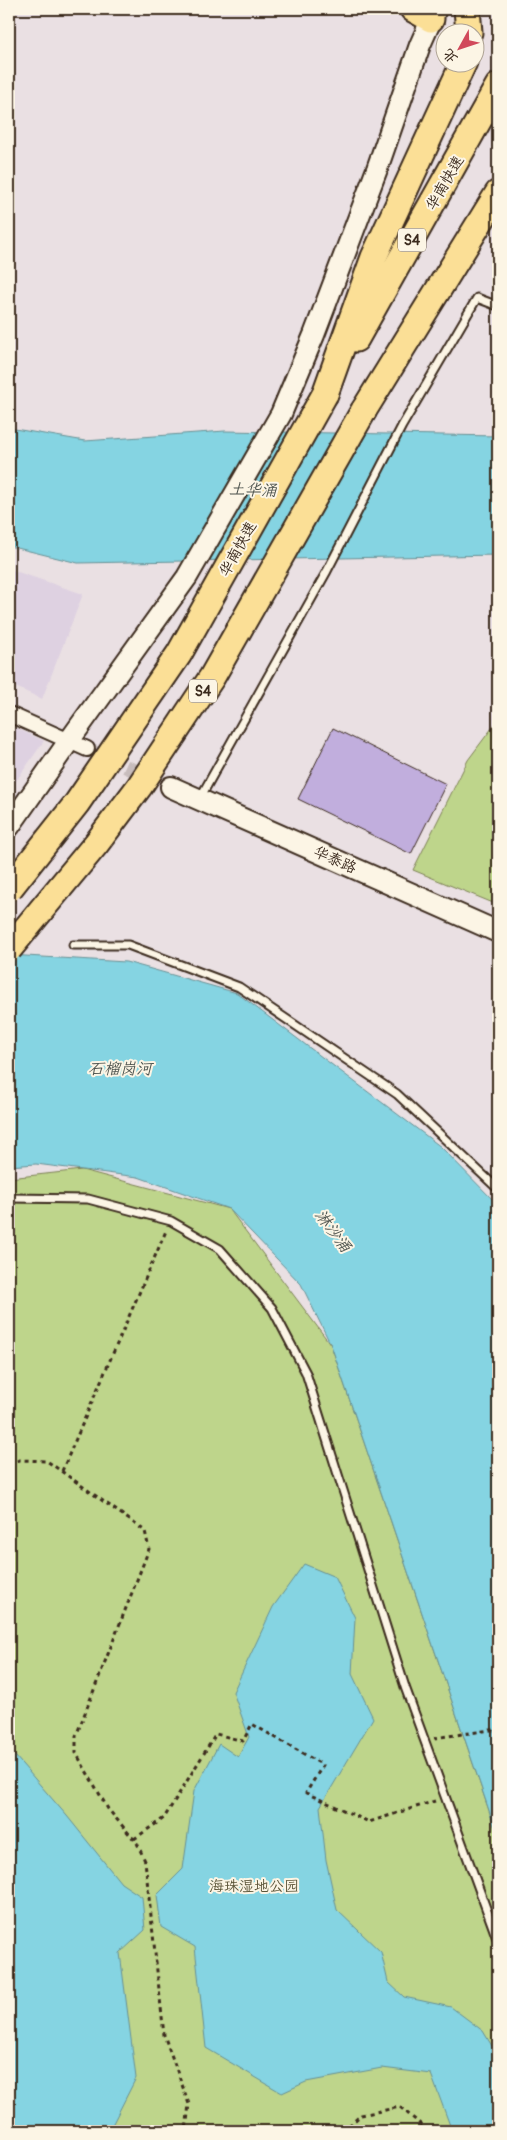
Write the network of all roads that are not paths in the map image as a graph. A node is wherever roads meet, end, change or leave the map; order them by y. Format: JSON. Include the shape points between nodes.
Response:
{"nodes":[{"id":1,"x":467,"y":9,"type":"edge"},
{"id":2,"x":427,"y":12,"type":"edge"},
{"id":3,"x":468,"y":22,"type":"edge"},
{"id":4,"x":459,"y":72,"type":"edge"},
{"id":5,"x":498,"y":86,"type":"edge"},
{"id":6,"x":498,"y":193,"type":"edge"},
{"id":7,"x":498,"y":306,"type":"edge"},
{"id":8,"x":325,"y":394,"type":"junction"},
{"id":9,"x":9,"y":714,"type":"edge"},
{"id":10,"x":68,"y":741,"type":"junction"},
{"id":11,"x":87,"y":749,"type":"tunnel mouth"},
{"id":12,"x":171,"y":787,"type":"tunnel mouth"},
{"id":13,"x":199,"y":800,"type":"junction"},
{"id":14,"x":9,"y":828,"type":"edge"},
{"id":15,"x":9,"y":889,"type":"edge"},
{"id":16,"x":498,"y":932,"type":"edge"},
{"id":17,"x":73,"y":945,"type":"dead end"},
{"id":18,"x":9,"y":949,"type":"edge"},
{"id":19,"x":498,"y":1189,"type":"edge"},
{"id":20,"x":9,"y":1198,"type":"edge"},
{"id":21,"x":498,"y":1941,"type":"edge"}],
"edges":[{"from":1,"to":3,"type":"highway"},
{"from":2,"to":10,"type":"street","via":[[420,45],[377,169],[281,414],[187,577]]},
{"from":4,"to":8,"type":"highway","via":[[374,257]]},
{"from":5,"to":8,"type":"highway","name":"华南快速","number":"S4"},
{"from":6,"to":18,"type":"highway","number":"S4","bridge":true,"via":[[364,410],[240,630],[188,714],[96,844]]},
{"from":7,"to":13,"type":"lane","via":[[478,298],[402,426],[327,571]]},
{"from":8,"to":15,"type":"highway","name":"华南快速","number":"S4","bridge":true,"via":[[179,654],[77,804]]},
{"from":9,"to":10,"type":"street"},
{"from":10,"to":11,"type":"street"},
{"from":10,"to":14,"type":"street"},
{"from":12,"to":13,"type":"street","name":"华泰路"},
{"from":13,"to":16,"type":"street","name":"华泰路"},
{"from":17,"to":19,"type":"lane","via":[[128,945],[239,987],[397,1094]]},
{"from":20,"to":21,"type":"lane","via":[[88,1199],[170,1221],[220,1249],[272,1308],[306,1373],[405,1687]]}]}
